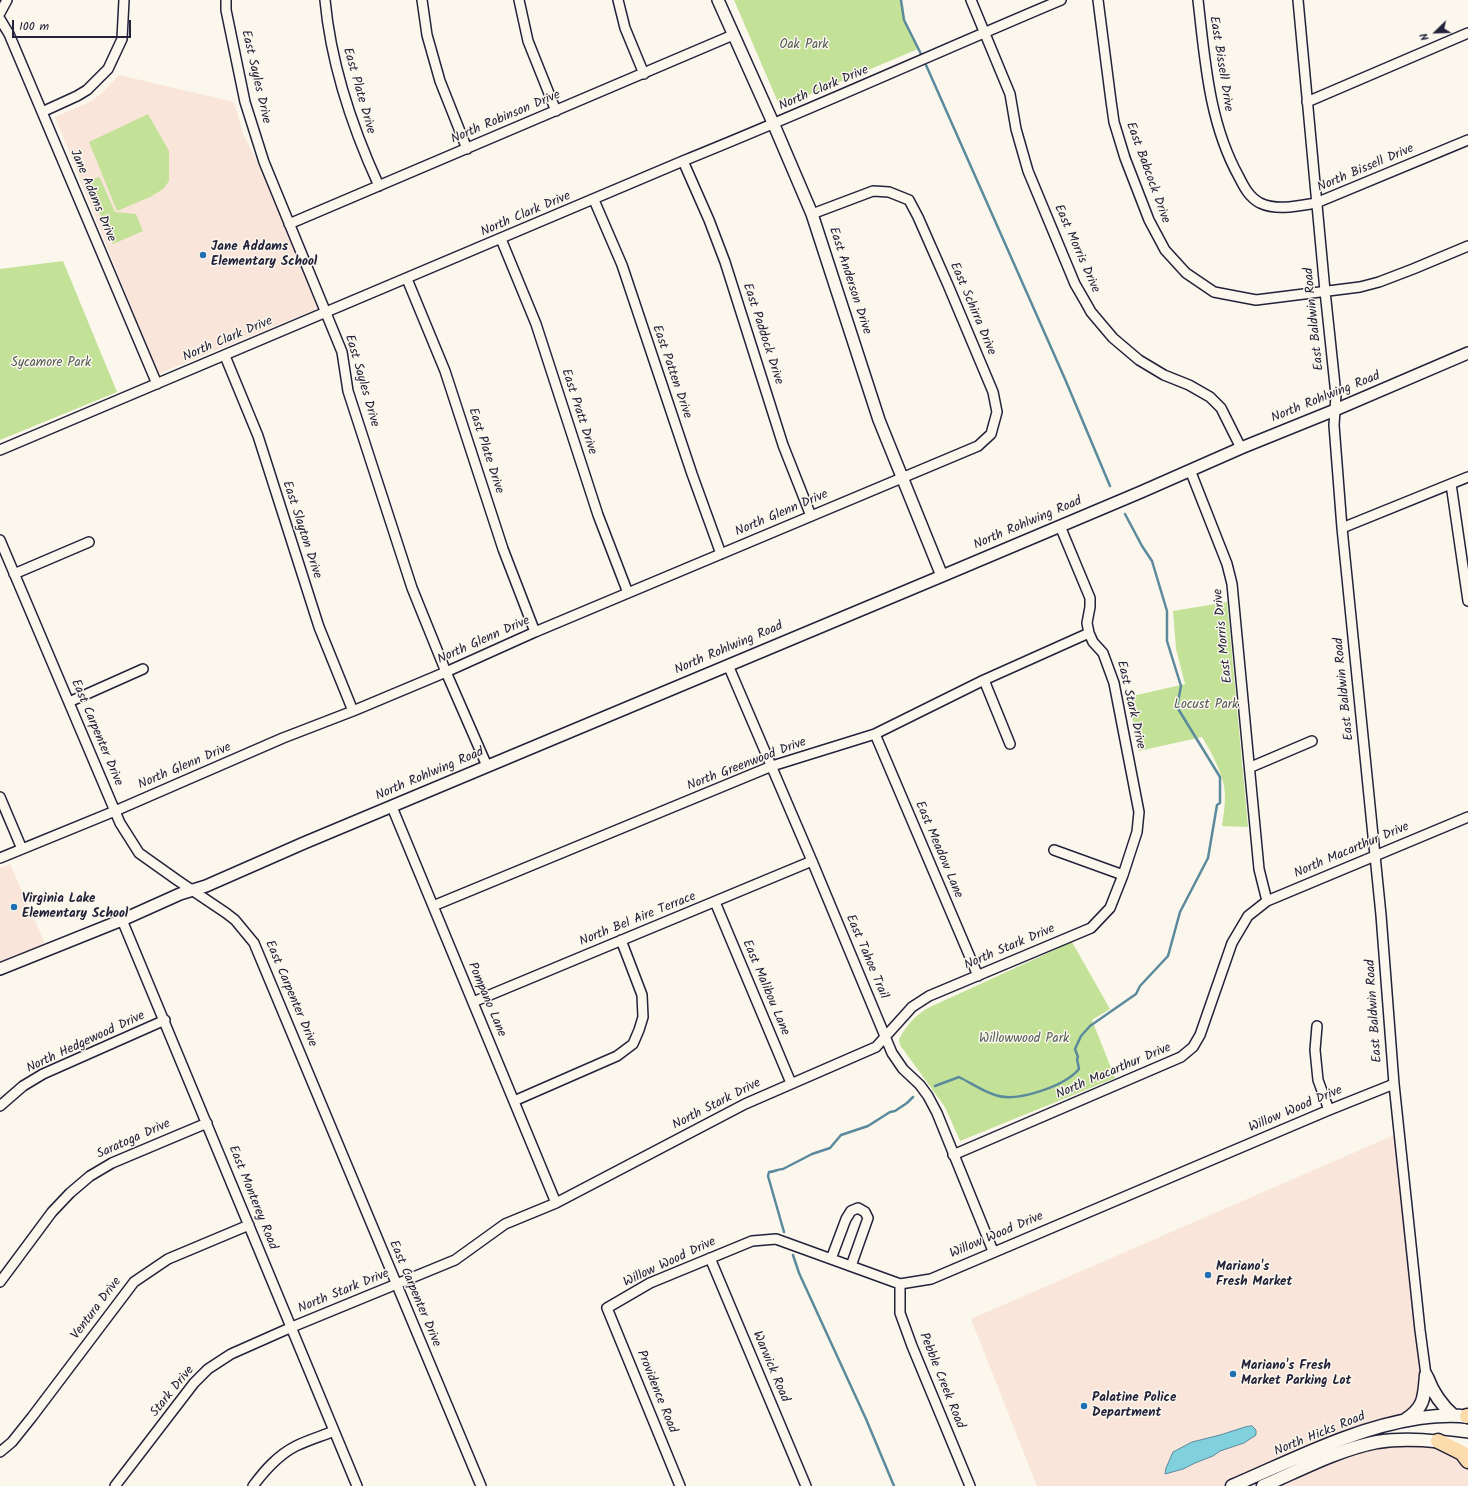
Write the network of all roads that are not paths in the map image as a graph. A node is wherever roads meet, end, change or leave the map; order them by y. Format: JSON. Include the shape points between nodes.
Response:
{"nodes":[{"id":1,"x":7,"y":0,"type":"edge"},
{"id":2,"x":124,"y":0,"type":"edge"},
{"id":3,"x":226,"y":0,"type":"edge"},
{"id":4,"x":326,"y":0,"type":"edge"},
{"id":5,"x":422,"y":0,"type":"edge"},
{"id":6,"x":519,"y":0,"type":"edge"},
{"id":7,"x":618,"y":0,"type":"edge"},
{"id":8,"x":718,"y":0,"type":"edge"},
{"id":9,"x":971,"y":0,"type":"edge"},
{"id":10,"x":1061,"y":0,"type":"edge"},
{"id":11,"x":1098,"y":0,"type":"edge"},
{"id":12,"x":1198,"y":0,"type":"edge"},
{"id":13,"x":1298,"y":0,"type":"edge"},
{"id":14,"x":0,"y":13,"type":"edge"},
{"id":15,"x":0,"y":19,"type":"edge"},
{"id":16,"x":984,"y":32,"type":"junction"},
{"id":17,"x":1468,"y":33,"type":"edge"},
{"id":18,"x":733,"y":35,"type":"junction"},
{"id":19,"x":644,"y":74,"type":"junction"},
{"id":20,"x":1307,"y":102,"type":"junction"},
{"id":21,"x":556,"y":111,"type":"junction"},
{"id":22,"x":42,"y":112,"type":"junction"},
{"id":23,"x":774,"y":125,"type":"junction"},
{"id":24,"x":1468,"y":140,"type":"edge"},
{"id":25,"x":467,"y":149,"type":"junction"},
{"id":26,"x":683,"y":161,"type":"junction"},
{"id":27,"x":379,"y":186,"type":"junction"},
{"id":28,"x":594,"y":200,"type":"junction"},
{"id":29,"x":1316,"y":203,"type":"junction"},
{"id":30,"x":1270,"y":207,"type":"joint"},
{"id":31,"x":812,"y":214,"type":"junction"},
{"id":32,"x":289,"y":224,"type":"junction"},
{"id":33,"x":501,"y":239,"type":"junction"},
{"id":34,"x":1468,"y":246,"type":"edge"},
{"id":35,"x":407,"y":279,"type":"junction"},
{"id":36,"x":1325,"y":291,"type":"junction"},
{"id":37,"x":326,"y":313,"type":"junction"},
{"id":38,"x":1468,"y":353,"type":"edge"},
{"id":39,"x":225,"y":356,"type":"junction"},
{"id":40,"x":157,"y":384,"type":"junction"},
{"id":41,"x":1335,"y":410,"type":"junction"},
{"id":42,"x":978,"y":446,"type":"joint"},
{"id":43,"x":1241,"y":448,"type":"junction"},
{"id":44,"x":0,"y":450,"type":"edge"},
{"id":45,"x":1190,"y":470,"type":"junction"},
{"id":46,"x":903,"y":477,"type":"junction"},
{"id":47,"x":1468,"y":478,"type":"edge"},
{"id":48,"x":1451,"y":484,"type":"junction"},
{"id":49,"x":811,"y":516,"type":"junction"},
{"id":50,"x":1060,"y":526,"type":"junction"},
{"id":51,"x":1342,"y":528,"type":"junction"},
{"id":52,"x":0,"y":540,"type":"edge"},
{"id":53,"x":89,"y":542,"type":"dead end"},
{"id":54,"x":721,"y":554,"type":"junction"},
{"id":55,"x":14,"y":574,"type":"junction"},
{"id":56,"x":942,"y":576,"type":"junction"},
{"id":57,"x":628,"y":593,"type":"junction"},
{"id":58,"x":1468,"y":596,"type":"edge"},
{"id":59,"x":535,"y":632,"type":"junction"},
{"id":60,"x":1089,"y":633,"type":"junction"},
{"id":61,"x":728,"y":665,"type":"junction"},
{"id":62,"x":143,"y":669,"type":"dead end"},
{"id":63,"x":446,"y":672,"type":"junction"},
{"id":64,"x":984,"y":680,"type":"junction"},
{"id":65,"x":69,"y":702,"type":"junction"},
{"id":66,"x":353,"y":712,"type":"junction"},
{"id":67,"x":875,"y":734,"type":"junction"},
{"id":68,"x":1312,"y":741,"type":"dead end"},
{"id":69,"x":1010,"y":744,"type":"dead end"},
{"id":70,"x":487,"y":766,"type":"junction"},
{"id":71,"x":772,"y":766,"type":"junction"},
{"id":72,"x":1251,"y":767,"type":"junction"},
{"id":73,"x":0,"y":798,"type":"edge"},
{"id":74,"x":392,"y":807,"type":"junction"},
{"id":75,"x":115,"y":811,"type":"junction"},
{"id":76,"x":1468,"y":817,"type":"edge"},
{"id":77,"x":22,"y":848,"type":"junction"},
{"id":78,"x":1054,"y":850,"type":"dead end"},
{"id":79,"x":1375,"y":856,"type":"junction"},
{"id":80,"x":0,"y":858,"type":"edge"},
{"id":81,"x":812,"y":861,"type":"junction"},
{"id":82,"x":1124,"y":875,"type":"junction"},
{"id":83,"x":192,"y":890,"type":"junction"},
{"id":84,"x":1267,"y":901,"type":"junction"},
{"id":85,"x":714,"y":902,"type":"junction"},
{"id":86,"x":433,"y":906,"type":"junction"},
{"id":87,"x":122,"y":920,"type":"junction"},
{"id":88,"x":621,"y":940,"type":"junction"},
{"id":89,"x":0,"y":969,"type":"edge"},
{"id":90,"x":978,"y":976,"type":"junction"},
{"id":91,"x":473,"y":1002,"type":"junction"},
{"id":92,"x":165,"y":1020,"type":"junction"},
{"id":93,"x":1317,"y":1026,"type":"dead end"},
{"id":94,"x":886,"y":1037,"type":"junction"},
{"id":95,"x":791,"y":1083,"type":"junction"},
{"id":96,"x":1394,"y":1084,"type":"junction"},
{"id":97,"x":514,"y":1101,"type":"junction"},
{"id":98,"x":0,"y":1106,"type":"edge"},
{"id":99,"x":1329,"y":1110,"type":"junction"},
{"id":100,"x":207,"y":1123,"type":"junction"},
{"id":101,"x":953,"y":1155,"type":"junction"},
{"id":102,"x":556,"y":1203,"type":"junction"},
{"id":103,"x":249,"y":1225,"type":"junction"},
{"id":104,"x":993,"y":1251,"type":"junction"},
{"id":105,"x":710,"y":1258,"type":"junction"},
{"id":106,"x":831,"y":1259,"type":"junction"},
{"id":107,"x":852,"y":1266,"type":"junction"},
{"id":108,"x":0,"y":1282,"type":"edge"},
{"id":109,"x":900,"y":1284,"type":"junction"},
{"id":110,"x":397,"y":1285,"type":"junction"},
{"id":111,"x":607,"y":1308,"type":"joint"},
{"id":112,"x":292,"y":1327,"type":"junction"},
{"id":113,"x":1426,"y":1375,"type":"junction"},
{"id":114,"x":1464,"y":1417,"type":"edge"},
{"id":115,"x":1404,"y":1420,"type":"junction"},
{"id":116,"x":334,"y":1431,"type":"junction"},
{"id":117,"x":1438,"y":1441,"type":"junction"},
{"id":118,"x":1328,"y":1445,"type":"junction"},
{"id":119,"x":1468,"y":1445,"type":"edge"},
{"id":120,"x":0,"y":1452,"type":"edge"},
{"id":121,"x":1468,"y":1461,"type":"edge"},
{"id":122,"x":1308,"y":1467,"type":"junction"},
{"id":123,"x":116,"y":1486,"type":"edge"},
{"id":124,"x":253,"y":1486,"type":"edge"},
{"id":125,"x":357,"y":1486,"type":"edge"},
{"id":126,"x":481,"y":1486,"type":"edge"},
{"id":127,"x":680,"y":1486,"type":"edge"},
{"id":128,"x":806,"y":1486,"type":"edge"},
{"id":129,"x":970,"y":1486,"type":"edge"},
{"id":130,"x":1232,"y":1486,"type":"edge"},
{"id":131,"x":1263,"y":1486,"type":"edge"}],
"edges":[{"from":1,"to":14,"type":"street"},
{"from":2,"to":22,"type":"street","via":[[122,39],[108,68],[87,90]]},
{"from":3,"to":32,"type":"street","name":"East Sayles Drive","via":[[249,118]]},
{"from":4,"to":27,"type":"street","name":"East Plate Drive","via":[[332,44],[344,95],[361,146]]},
{"from":5,"to":25,"type":"street","via":[[427,35],[440,81]]},
{"from":6,"to":21,"type":"street","via":[[528,41]]},
{"from":7,"to":19,"type":"street","via":[[625,28]]},
{"from":8,"to":18,"type":"street","name":"East Anderson Drive"},
{"from":9,"to":16,"type":"street","name":"East Morris Drive"},
{"from":10,"to":16,"type":"street","name":"North Clark Drive"},
{"from":11,"to":36,"type":"street","name":"East Babcock Drive","via":[[1114,122],[1149,220],[1164,250],[1186,273],[1214,292],[1256,300]]},
{"from":12,"to":30,"type":"street","name":"East Bissell Drive","via":[[1208,84],[1216,123],[1233,166],[1248,194]]},
{"from":13,"to":20,"type":"street","name":"East Baldwin Road"},
{"from":15,"to":22,"type":"street","name":"Jane Adams Drive","via":[[9,34]]},
{"from":16,"to":23,"type":"street","name":"North Clark Drive"},
{"from":16,"to":43,"type":"street","name":"East Morris Drive","via":[[1010,94],[1016,129],[1028,171],[1076,284],[1091,312],[1113,338],[1139,360],[1210,397],[1221,408]]},
{"from":17,"to":20,"type":"street"},
{"from":18,"to":19,"type":"street","name":"North Robinson Drive"},
{"from":18,"to":23,"type":"street","name":"East Anderson Drive"},
{"from":19,"to":21,"type":"street","name":"North Robinson Drive"},
{"from":20,"to":29,"type":"street","name":"East Baldwin Road"},
{"from":21,"to":25,"type":"street","name":"North Robinson Drive"},
{"from":22,"to":40,"type":"street","name":"Jane Adams Drive"},
{"from":23,"to":26,"type":"street","name":"North Clark Drive"},
{"from":23,"to":31,"type":"street","name":"East Anderson Drive"},
{"from":24,"to":29,"type":"street","name":"North Bissell Drive"},
{"from":25,"to":27,"type":"street","name":"North Robinson Drive"},
{"from":26,"to":28,"type":"street","name":"North Clark Drive"},
{"from":26,"to":49,"type":"street","name":"East Paddock Drive","via":[[725,262],[783,445]]},
{"from":27,"to":32,"type":"street","name":"North Robinson Drive"},
{"from":28,"to":33,"type":"street","name":"North Clark Drive"},
{"from":28,"to":54,"type":"street","name":"East Patten Drive","via":[[622,265]]},
{"from":29,"to":30,"type":"street","name":"North Bissell Drive"},
{"from":29,"to":36,"type":"street","name":"East Baldwin Road"},
{"from":31,"to":42,"type":"street","name":"East Schirra Drive","via":[[872,190],[889,192],[909,200],[948,285],[992,392],[997,412],[991,434]]},
{"from":31,"to":46,"type":"street","name":"East Anderson Drive","via":[[879,420]]},
{"from":32,"to":37,"type":"street","name":"East Sayles Drive"},
{"from":33,"to":35,"type":"street","name":"North Clark Drive"},
{"from":33,"to":57,"type":"street","name":"East Pratt Drive","via":[[536,324],[598,515]]},
{"from":34,"to":36,"type":"street","name":"East Babcock Drive","via":[[1379,282]]},
{"from":35,"to":37,"type":"street","name":"North Clark Drive"},
{"from":35,"to":59,"type":"street","name":"East Plate Drive","via":[[445,371],[503,549]]},
{"from":36,"to":41,"type":"street","name":"East Baldwin Road","via":[[1336,395]]},
{"from":37,"to":39,"type":"street","name":"North Clark Drive"},
{"from":37,"to":63,"type":"street","name":"East Sayles Drive","via":[[342,352],[348,390],[412,588]]},
{"from":38,"to":41,"type":"street","name":"North Rohlwing Road"},
{"from":39,"to":40,"type":"street","name":"North Clark Drive"},
{"from":39,"to":66,"type":"street","name":"East Slayton Drive","via":[[258,436],[319,627]]},
{"from":40,"to":44,"type":"street","name":"North Clark Drive"},
{"from":41,"to":43,"type":"street","name":"North Rohlwing Road"},
{"from":41,"to":51,"type":"street","name":"East Baldwin Road"},
{"from":42,"to":46,"type":"street","name":"North Glenn Drive"},
{"from":43,"to":45,"type":"street","name":"North Rohlwing Road"},
{"from":45,"to":50,"type":"street","name":"North Rohlwing Road"},
{"from":45,"to":72,"type":"street","name":"East Morris Drive","via":[[1227,564],[1232,584]]},
{"from":46,"to":49,"type":"street","name":"North Glenn Drive"},
{"from":46,"to":56,"type":"street","name":"East Anderson Drive"},
{"from":47,"to":48,"type":"street"},
{"from":48,"to":51,"type":"street"},
{"from":48,"to":58,"type":"street"},
{"from":49,"to":54,"type":"street","name":"North Glenn Drive"},
{"from":50,"to":56,"type":"street","name":"North Rohlwing Road"},
{"from":50,"to":60,"type":"street","via":[[1090,598],[1087,623]]},
{"from":51,"to":79,"type":"street","name":"East Baldwin Road"},
{"from":52,"to":55,"type":"street","name":"East Carpenter Drive"},
{"from":53,"to":55,"type":"street"},
{"from":54,"to":57,"type":"street","name":"North Glenn Drive"},
{"from":55,"to":65,"type":"street","name":"East Carpenter Drive"},
{"from":56,"to":61,"type":"street","name":"North Rohlwing Road"},
{"from":57,"to":59,"type":"street","name":"North Glenn Drive"},
{"from":59,"to":63,"type":"street","name":"North Glenn Drive"},
{"from":60,"to":64,"type":"street","name":"North Greenwood Drive"},
{"from":60,"to":82,"type":"street","name":"East Stark Drive","via":[[1093,642],[1104,653],[1114,682],[1140,812],[1137,832]]},
{"from":61,"to":70,"type":"street","name":"North Rohlwing Road"},
{"from":61,"to":71,"type":"street","name":"East Tahoe Trail"},
{"from":62,"to":65,"type":"street"},
{"from":63,"to":66,"type":"street","name":"North Glenn Drive"},
{"from":63,"to":70,"type":"street","name":"East Sayles Drive"},
{"from":64,"to":67,"type":"street","name":"North Greenwood Drive"},
{"from":64,"to":69,"type":"street"},
{"from":65,"to":75,"type":"street","name":"East Carpenter Drive"},
{"from":66,"to":75,"type":"street","name":"North Glenn Drive","via":[[283,738]]},
{"from":67,"to":71,"type":"street","name":"North Greenwood Drive"},
{"from":67,"to":90,"type":"street","name":"East Meadow Lane"},
{"from":68,"to":72,"type":"street"},
{"from":70,"to":74,"type":"street","name":"North Rohlwing Road"},
{"from":71,"to":81,"type":"street","name":"East Tahoe Trail"},
{"from":71,"to":86,"type":"street","name":"North Greenwood Drive"},
{"from":72,"to":84,"type":"street","name":"East Morris Drive","via":[[1259,869]]},
{"from":73,"to":77,"type":"street"},
{"from":74,"to":83,"type":"street","name":"North Rohlwing Road"},
{"from":74,"to":86,"type":"street","name":"Pompano Lane"},
{"from":75,"to":77,"type":"street","name":"North Glenn Drive"},
{"from":75,"to":83,"type":"street","name":"East Carpenter Drive","via":[[139,853]]},
{"from":76,"to":79,"type":"street","name":"North Macarthur Drive"},
{"from":77,"to":80,"type":"street","name":"North Glenn Drive"},
{"from":78,"to":82,"type":"street"},
{"from":79,"to":84,"type":"street","name":"North Macarthur Drive"},
{"from":79,"to":96,"type":"street","name":"East Baldwin Road"},
{"from":81,"to":85,"type":"street","name":"North Bel Aire Terrace"},
{"from":81,"to":94,"type":"street","name":"East Tahoe Trail"},
{"from":82,"to":90,"type":"street","name":"North Stark Drive","via":[[1110,908],[1091,928]]},
{"from":83,"to":87,"type":"street","name":"North Rohlwing Road"},
{"from":83,"to":110,"type":"street","name":"East Carpenter Drive","via":[[226,912],[254,943]]},
{"from":84,"to":101,"type":"street","name":"North Macarthur Drive","via":[[1248,916],[1232,943],[1200,1035],[1193,1047],[1181,1057]]},
{"from":85,"to":88,"type":"street","name":"North Bel Aire Terrace"},
{"from":85,"to":95,"type":"street","name":"East Malibou Lane"},
{"from":86,"to":91,"type":"street","name":"Pompano Lane"},
{"from":87,"to":89,"type":"street","name":"North Rohlwing Road"},
{"from":87,"to":92,"type":"street","name":"East Monterey Road"},
{"from":88,"to":91,"type":"street","name":"North Bel Aire Terrace"},
{"from":88,"to":97,"type":"street","via":[[642,995],[643,1017],[633,1044],[617,1056]]},
{"from":90,"to":94,"type":"street","name":"North Stark Drive","via":[[929,996],[912,1007]]},
{"from":91,"to":97,"type":"street","name":"Pompano Lane"},
{"from":92,"to":98,"type":"street","name":"North Hedgewood Drive","via":[[44,1074],[24,1086]]},
{"from":92,"to":100,"type":"street","name":"East Monterey Road"},
{"from":93,"to":99,"type":"street","via":[[1315,1050],[1318,1080]]},
{"from":94,"to":95,"type":"street","name":"North Stark Drive","via":[[876,1047]]},
{"from":94,"to":101,"type":"street","name":"East Tahoe Trail","via":[[898,1062],[928,1096]]},
{"from":95,"to":102,"type":"street","name":"North Stark Drive","via":[[745,1104]]},
{"from":96,"to":99,"type":"street","name":"Willow Wood Drive"},
{"from":96,"to":113,"type":"street","name":"East Baldwin Road"},
{"from":97,"to":102,"type":"street","name":"Pompano Lane"},
{"from":99,"to":104,"type":"street","name":"Willow Wood Drive"},
{"from":100,"to":103,"type":"street","name":"East Monterey Road"},
{"from":100,"to":108,"type":"street","name":"Saratoga Drive","via":[[112,1162],[90,1176],[52,1212]]},
{"from":101,"to":104,"type":"street","name":"East Tahoe Trail"},
{"from":102,"to":110,"type":"street","name":"North Stark Drive","via":[[505,1224],[455,1260]]},
{"from":103,"to":112,"type":"street","name":"East Monterey Road"},
{"from":103,"to":120,"type":"street","name":"Ventura Drive","via":[[168,1259],[134,1282],[36,1412],[12,1442]]},
{"from":104,"to":109,"type":"street","name":"Willow Wood Drive","via":[[931,1279]]},
{"from":105,"to":106,"type":"street","name":"Willow Wood Drive","via":[[752,1241],[776,1239]]},
{"from":105,"to":111,"type":"street","name":"Willow Wood Drive","via":[[650,1283]]},
{"from":105,"to":128,"type":"street","name":"Warwick Road"},
{"from":106,"to":107,"type":"street","name":"Willow Wood Drive"},
{"from":106,"to":107,"type":"street","via":[[846,1220],[851,1211],[858,1208],[865,1212],[868,1218]]},
{"from":107,"to":109,"type":"street","name":"Willow Wood Drive"},
{"from":109,"to":129,"type":"street","name":"Pebble Creek Road","via":[[900,1312]]},
{"from":110,"to":112,"type":"street","name":"North Stark Drive"},
{"from":110,"to":126,"type":"street","name":"East Carpenter Drive"},
{"from":111,"to":127,"type":"street","name":"Providence Road"},
{"from":112,"to":116,"type":"street","name":"East Monterey Road"},
{"from":112,"to":123,"type":"street","name":"Stark Drive","via":[[231,1354],[208,1369],[194,1383]]},
{"from":113,"to":114,"type":"main road","via":[[1439,1402]]},
{"from":113,"to":115,"type":"main road","via":[[1422,1404],[1415,1413]]},
{"from":114,"to":115,"type":"main road","name":"North Hicks Road","via":[[1437,1415]]},
{"from":115,"to":118,"type":"main road","name":"North Hicks Road","via":[[1361,1431]]},
{"from":116,"to":124,"type":"street","via":[[288,1451],[272,1463]]},
{"from":116,"to":125,"type":"street","name":"East Monterey Road"},
{"from":117,"to":119,"type":"main road","name":"North Hicks Road"},
{"from":117,"to":121,"type":"main road","via":[[1462,1453]]},
{"from":117,"to":122,"type":"main road","name":"North Hicks Road","via":[[1378,1442],[1349,1449]]},
{"from":118,"to":122,"type":"main road","via":[[1327,1451]]},
{"from":118,"to":130,"type":"main road","name":"North Hicks Road"},
{"from":122,"to":131,"type":"main road","name":"North Hicks Road"}]}
